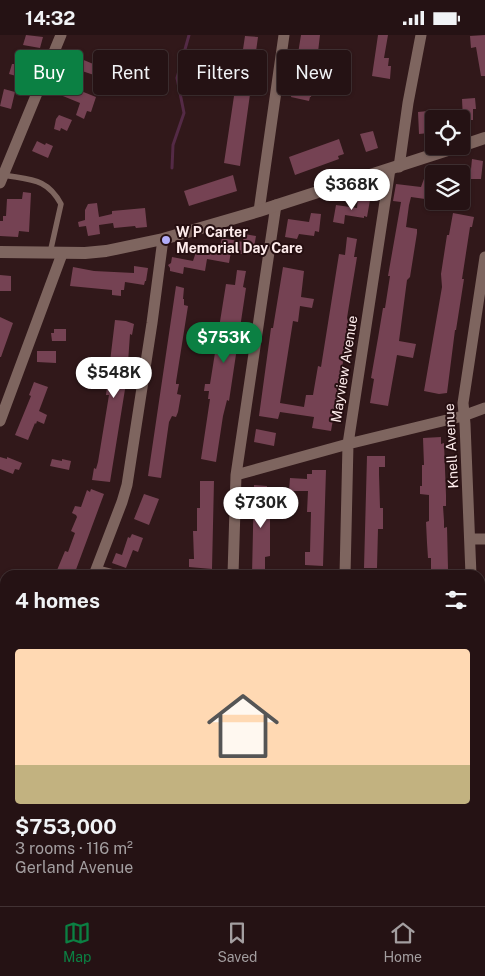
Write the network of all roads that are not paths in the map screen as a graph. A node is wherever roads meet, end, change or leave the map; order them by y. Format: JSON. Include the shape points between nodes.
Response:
{"nodes":[{"id":1,"x":60,"y":35,"type":"edge"},
{"id":2,"x":284,"y":35,"type":"edge"},
{"id":3,"x":421,"y":35,"type":"edge"},
{"id":4,"x":485,"y":138,"type":"edge"},
{"id":5,"x":470,"y":143,"type":"edge"},
{"id":6,"x":434,"y":155,"type":"edge"},
{"id":7,"x":394,"y":168,"type":"junction"},
{"id":8,"x":2,"y":179,"type":"edge"},
{"id":9,"x":276,"y":205,"type":"junction"},
{"id":10,"x":259,"y":211,"type":"junction"},
{"id":11,"x":163,"y":239,"type":"junction"},
{"id":12,"x":0,"y":252,"type":"edge"},
{"id":13,"x":56,"y":253,"type":"junction"},
{"id":14,"x":485,"y":257,"type":"edge"},
{"id":15,"x":5,"y":395,"type":"edge"},
{"id":16,"x":485,"y":407,"type":"edge"},
{"id":17,"x":463,"y":416,"type":"junction"},
{"id":18,"x":0,"y":421,"type":"edge"},
{"id":19,"x":348,"y":444,"type":"junction"},
{"id":20,"x":236,"y":475,"type":"junction"},
{"id":21,"x":470,"y":539,"type":"junction"},
{"id":22,"x":485,"y":539,"type":"edge"},
{"id":23,"x":102,"y":570,"type":"edge"},
{"id":24,"x":233,"y":570,"type":"edge"},
{"id":25,"x":345,"y":570,"type":"edge"},
{"id":26,"x":471,"y":570,"type":"edge"}],
"edges":[{"from":1,"to":8,"type":"street"},
{"from":2,"to":10,"type":"street"},
{"from":3,"to":7,"type":"street","name":"Mayview Avenue"},
{"from":4,"to":5,"type":"street"},
{"from":6,"to":7,"type":"street"},
{"from":7,"to":9,"type":"street"},
{"from":7,"to":19,"type":"street","name":"Mayview Avenue"},
{"from":8,"to":13,"type":"lane","via":[[38,181],[48,186],[56,196],[61,204]]},
{"from":9,"to":10,"type":"street"},
{"from":9,"to":20,"type":"street"},
{"from":10,"to":11,"type":"street"},
{"from":11,"to":13,"type":"street","via":[[106,251]]},
{"from":11,"to":23,"type":"street","via":[[127,485]]},
{"from":12,"to":13,"type":"street"},
{"from":13,"to":15,"type":"street"},
{"from":14,"to":17,"type":"street","name":"Knell Avenue","via":[[462,403]]},
{"from":15,"to":18,"type":"street"},
{"from":16,"to":17,"type":"street"},
{"from":17,"to":19,"type":"street"},
{"from":17,"to":21,"type":"street","name":"Knell Avenue"},
{"from":19,"to":20,"type":"street"},
{"from":19,"to":25,"type":"street","name":"Mayview Avenue"},
{"from":20,"to":24,"type":"street"},
{"from":21,"to":22,"type":"street"},
{"from":21,"to":26,"type":"street","name":"Knell Avenue"}]}
